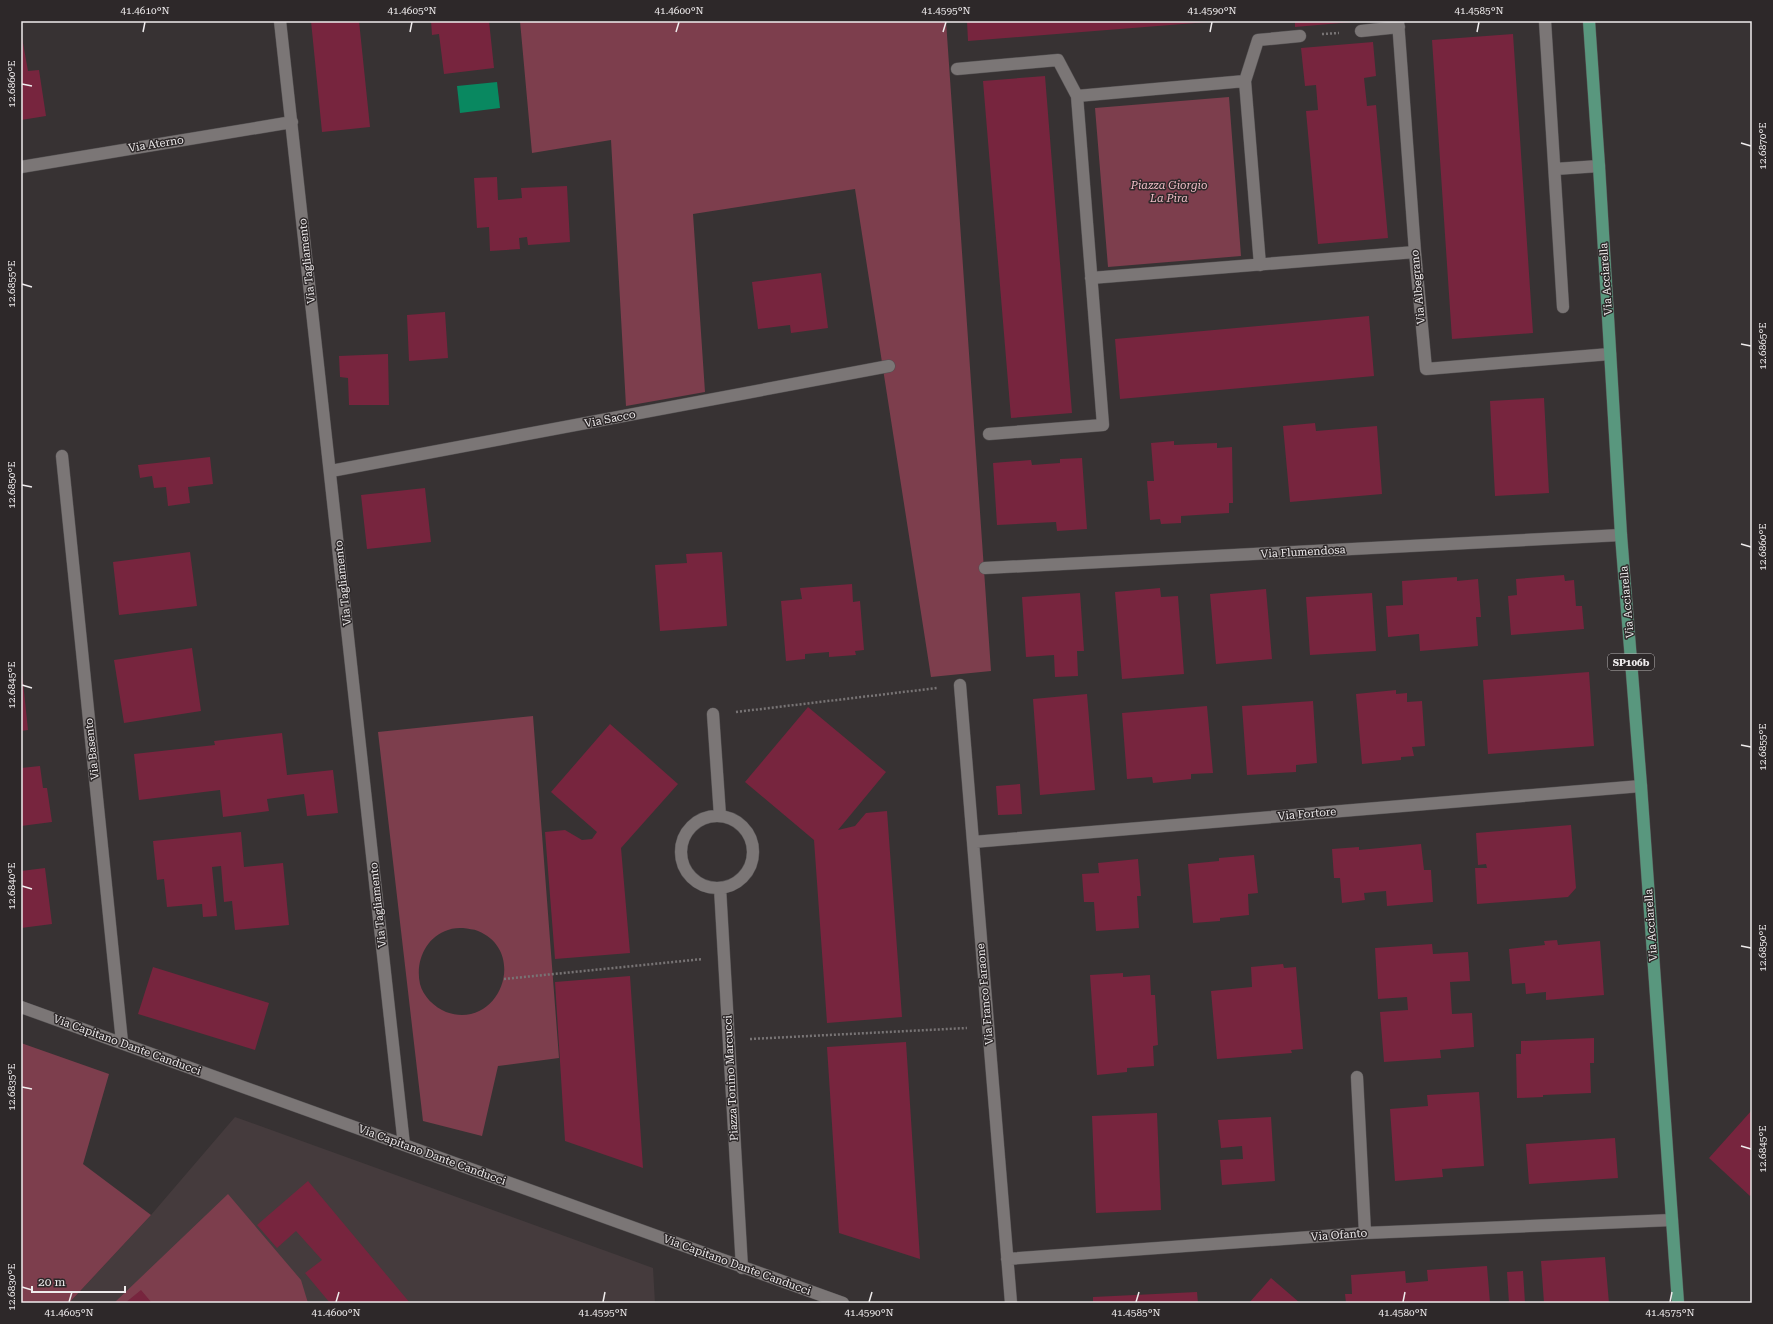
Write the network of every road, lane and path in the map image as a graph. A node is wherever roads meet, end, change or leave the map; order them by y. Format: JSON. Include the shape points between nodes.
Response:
{"nodes":[{"id":1,"x":280,"y":21,"type":"edge"},
{"id":2,"x":1545,"y":21,"type":"edge"},
{"id":3,"x":1589,"y":21,"type":"edge"},
{"id":4,"x":1398,"y":24,"type":"edge"},
{"id":5,"x":1361,"y":31,"type":"joint"},
{"id":6,"x":1300,"y":36,"type":"joint"},
{"id":7,"x":957,"y":69,"type":"dead end"},
{"id":8,"x":1245,"y":81,"type":"junction"},
{"id":9,"x":1077,"y":96,"type":"junction"},
{"id":10,"x":292,"y":122,"type":"junction"},
{"id":11,"x":1599,"y":166,"type":"junction"},
{"id":12,"x":21,"y":167,"type":"edge"},
{"id":13,"x":1555,"y":169,"type":"junction"},
{"id":14,"x":1415,"y":252,"type":"junction"},
{"id":15,"x":1260,"y":265,"type":"junction"},
{"id":16,"x":1091,"y":278,"type":"junction"},
{"id":17,"x":1563,"y":307,"type":"dead end"},
{"id":18,"x":1610,"y":354,"type":"junction"},
{"id":19,"x":889,"y":366,"type":"dead end"},
{"id":20,"x":989,"y":434,"type":"dead end"},
{"id":21,"x":62,"y":456,"type":"dead end"},
{"id":22,"x":331,"y":471,"type":"junction"},
{"id":23,"x":1621,"y":535,"type":"junction"},
{"id":24,"x":985,"y":568,"type":"dead end"},
{"id":25,"x":960,"y":685,"type":"joint"},
{"id":26,"x":713,"y":714,"type":"joint"},
{"id":27,"x":1641,"y":786,"type":"junction"},
{"id":28,"x":720,"y":816,"type":"junction"},
{"id":29,"x":973,"y":842,"type":"junction"},
{"id":30,"x":720,"y":888,"type":"junction"},
{"id":31,"x":724,"y":957,"type":"junction"},
{"id":32,"x":504,"y":979,"type":"dead end"},
{"id":33,"x":21,"y":1007,"type":"edge"},
{"id":34,"x":988,"y":1027,"type":"junction"},
{"id":35,"x":730,"y":1040,"type":"junction"},
{"id":36,"x":122,"y":1042,"type":"junction"},
{"id":37,"x":1356,"y":1077,"type":"dead end"},
{"id":38,"x":404,"y":1145,"type":"junction"},
{"id":39,"x":1672,"y":1220,"type":"junction"},
{"id":40,"x":1365,"y":1234,"type":"junction"},
{"id":41,"x":1007,"y":1259,"type":"junction"},
{"id":42,"x":742,"y":1268,"type":"junction"},
{"id":43,"x":812,"y":1298,"type":"edge"},
{"id":44,"x":843,"y":1303,"type":"edge"},
{"id":45,"x":1010,"y":1303,"type":"edge"},
{"id":46,"x":1678,"y":1303,"type":"edge"}],
"edges":[{"from":1,"to":10,"type":"street","name":"Via Tagliamento"},
{"from":2,"to":13,"type":"street"},
{"from":3,"to":11,"type":"main road","name":"Via Acciarella","number":"SP106b"},
{"from":4,"to":5,"type":"street"},
{"from":4,"to":14,"type":"street","name":"Via Albegrano"},
{"from":5,"to":6,"type":"path"},
{"from":6,"to":8,"type":"street","via":[[1258,40]]},
{"from":7,"to":9,"type":"street","via":[[1058,60]]},
{"from":8,"to":9,"type":"street"},
{"from":8,"to":15,"type":"street"},
{"from":9,"to":16,"type":"street"},
{"from":10,"to":12,"type":"street","name":"Via Aterno"},
{"from":10,"to":22,"type":"street","name":"Via Tagliamento"},
{"from":11,"to":13,"type":"street"},
{"from":11,"to":18,"type":"main road","name":"Via Acciarella","number":"SP106b"},
{"from":13,"to":17,"type":"street"},
{"from":14,"to":15,"type":"street"},
{"from":14,"to":18,"type":"street","name":"Via Albegrano","via":[[1426,369]]},
{"from":15,"to":16,"type":"street"},
{"from":16,"to":20,"type":"street","via":[[1103,425]]},
{"from":18,"to":23,"type":"main road","name":"Via Acciarella","number":"SP106b"},
{"from":19,"to":22,"type":"street","name":"Via Sacco"},
{"from":21,"to":36,"type":"street","name":"Via Basento"},
{"from":22,"to":38,"type":"street","name":"Via Tagliamento"},
{"from":23,"to":24,"type":"street","name":"Via Flumendosa"},
{"from":23,"to":27,"type":"main road","name":"Via Acciarella","number":"SP106b"},
{"from":25,"to":26,"type":"path"},
{"from":25,"to":29,"type":"street","name":"Via Franco Faraone"},
{"from":26,"to":28,"type":"street"},
{"from":27,"to":29,"type":"street","name":"Via Fortore"},
{"from":27,"to":39,"type":"main road","name":"Via Acciarella","number":"SP106b"},
{"from":28,"to":30,"type":"street","via":[[732,819],[748,834],[752,858],[749,869],[741,878],[732,885]]},
{"from":28,"to":30,"type":"street","via":[[708,817],[697,822],[683,840],[681,852],[683,863],[697,882],[708,887]]},
{"from":29,"to":34,"type":"street","name":"Via Franco Faraone"},
{"from":30,"to":31,"type":"street","name":"Piazza Tonino Marcucci"},
{"from":31,"to":32,"type":"path"},
{"from":31,"to":35,"type":"street","name":"Piazza Tonino Marcucci"},
{"from":33,"to":36,"type":"street","name":"Via Capitano Dante Canducci"},
{"from":34,"to":35,"type":"path"},
{"from":34,"to":41,"type":"street","name":"Via Franco Faraone"},
{"from":35,"to":42,"type":"street","name":"Piazza Tonino Marcucci"},
{"from":36,"to":38,"type":"street","name":"Via Capitano Dante Canducci"},
{"from":37,"to":40,"type":"street"},
{"from":38,"to":42,"type":"street","name":"Via Capitano Dante Canducci"},
{"from":39,"to":40,"type":"street","name":"Via Ofanto"},
{"from":39,"to":46,"type":"main road","name":"Via Acciarella","number":"SP106b"},
{"from":40,"to":41,"type":"street","name":"Via Ofanto"},
{"from":41,"to":45,"type":"street","name":"Via Franco Faraone"},
{"from":42,"to":43,"type":"street","name":"Via Capitano Dante Canducci"},
{"from":43,"to":44,"type":"street","name":"Via Capitano Dante Canducci"}]}
